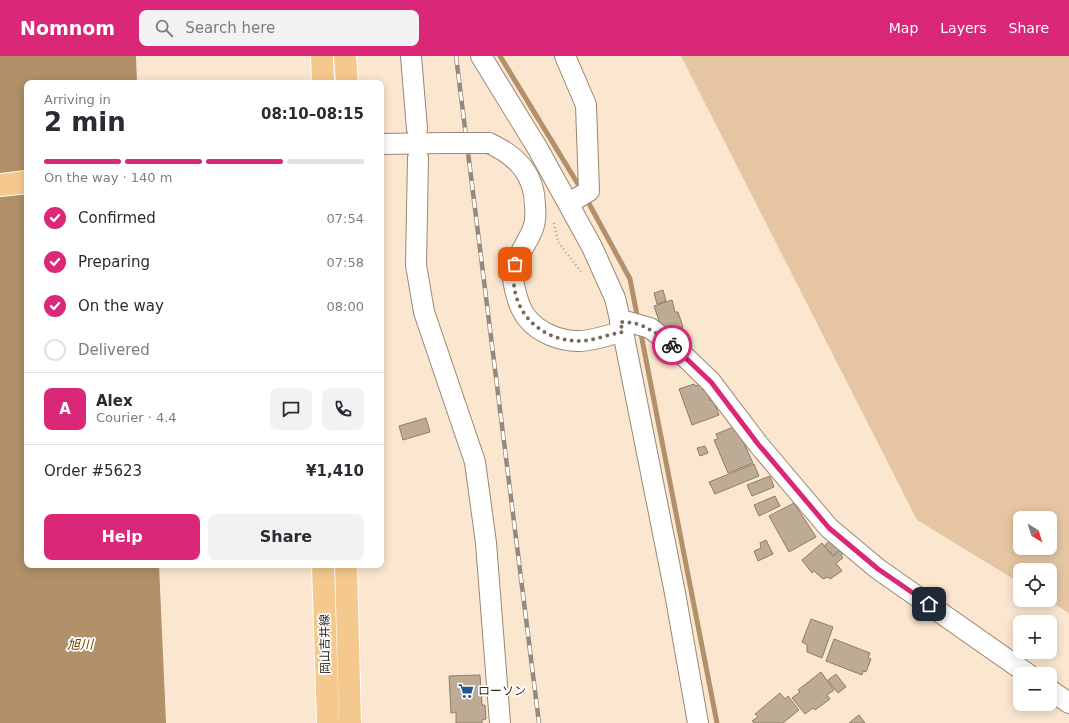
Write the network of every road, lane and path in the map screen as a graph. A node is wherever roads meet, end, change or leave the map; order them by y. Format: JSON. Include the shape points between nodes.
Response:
{"nodes":[{"id":1,"x":322,"y":56,"type":"edge"},
{"id":2,"x":346,"y":56,"type":"edge"},
{"id":3,"x":412,"y":56,"type":"edge"},
{"id":4,"x":481,"y":56,"type":"edge"},
{"id":5,"x":565,"y":56,"type":"edge"},
{"id":6,"x":323,"y":80,"type":"edge"},
{"id":7,"x":346,"y":80,"type":"edge"},
{"id":8,"x":417,"y":129,"type":"dead end"},
{"id":9,"x":384,"y":144,"type":"edge"},
{"id":10,"x":418,"y":158,"type":"dead end"},
{"id":11,"x":24,"y":182,"type":"edge"},
{"id":12,"x":0,"y":185,"type":"edge"},
{"id":13,"x":579,"y":197,"type":"junction"},
{"id":14,"x":624,"y":325,"type":"junction"},
{"id":15,"x":323,"y":568,"type":"edge"},
{"id":16,"x":346,"y":568,"type":"edge"},
{"id":17,"x":1018,"y":667,"type":"edge"},
{"id":18,"x":1057,"y":695,"type":"edge"},
{"id":19,"x":1069,"y":703,"type":"edge"},
{"id":20,"x":328,"y":723,"type":"edge"},
{"id":21,"x":350,"y":723,"type":"edge"},
{"id":22,"x":500,"y":723,"type":"edge"},
{"id":23,"x":698,"y":723,"type":"edge"}],
"edges":[{"from":1,"to":6,"type":"main road"},
{"from":2,"to":7,"type":"main road"},
{"from":3,"to":8,"type":"street"},
{"from":4,"to":13,"type":"street","via":[[538,149]]},
{"from":5,"to":13,"type":"street","via":[[586,105]]},
{"from":9,"to":14,"type":"street","bridge":true,"via":[[489,143],[504,150],[520,164],[531,182],[535,200],[533,229],[515,264],[513,276],[515,291],[527,319],[552,337],[579,342]]},
{"from":10,"to":22,"type":"street","via":[[416,265],[424,312],[475,462],[486,543]]},
{"from":11,"to":12,"type":"main road"},
{"from":13,"to":14,"type":"street","via":[[592,247]]},
{"from":14,"to":17,"type":"street","via":[[650,328],[678,350],[711,382],[758,444],[829,528],[878,569]]},
{"from":14,"to":23,"type":"street"},
{"from":15,"to":20,"type":"main road","name":"岡山吉井線"},
{"from":16,"to":21,"type":"main road","name":"岡山吉井線"},
{"from":18,"to":19,"type":"street"}]}
